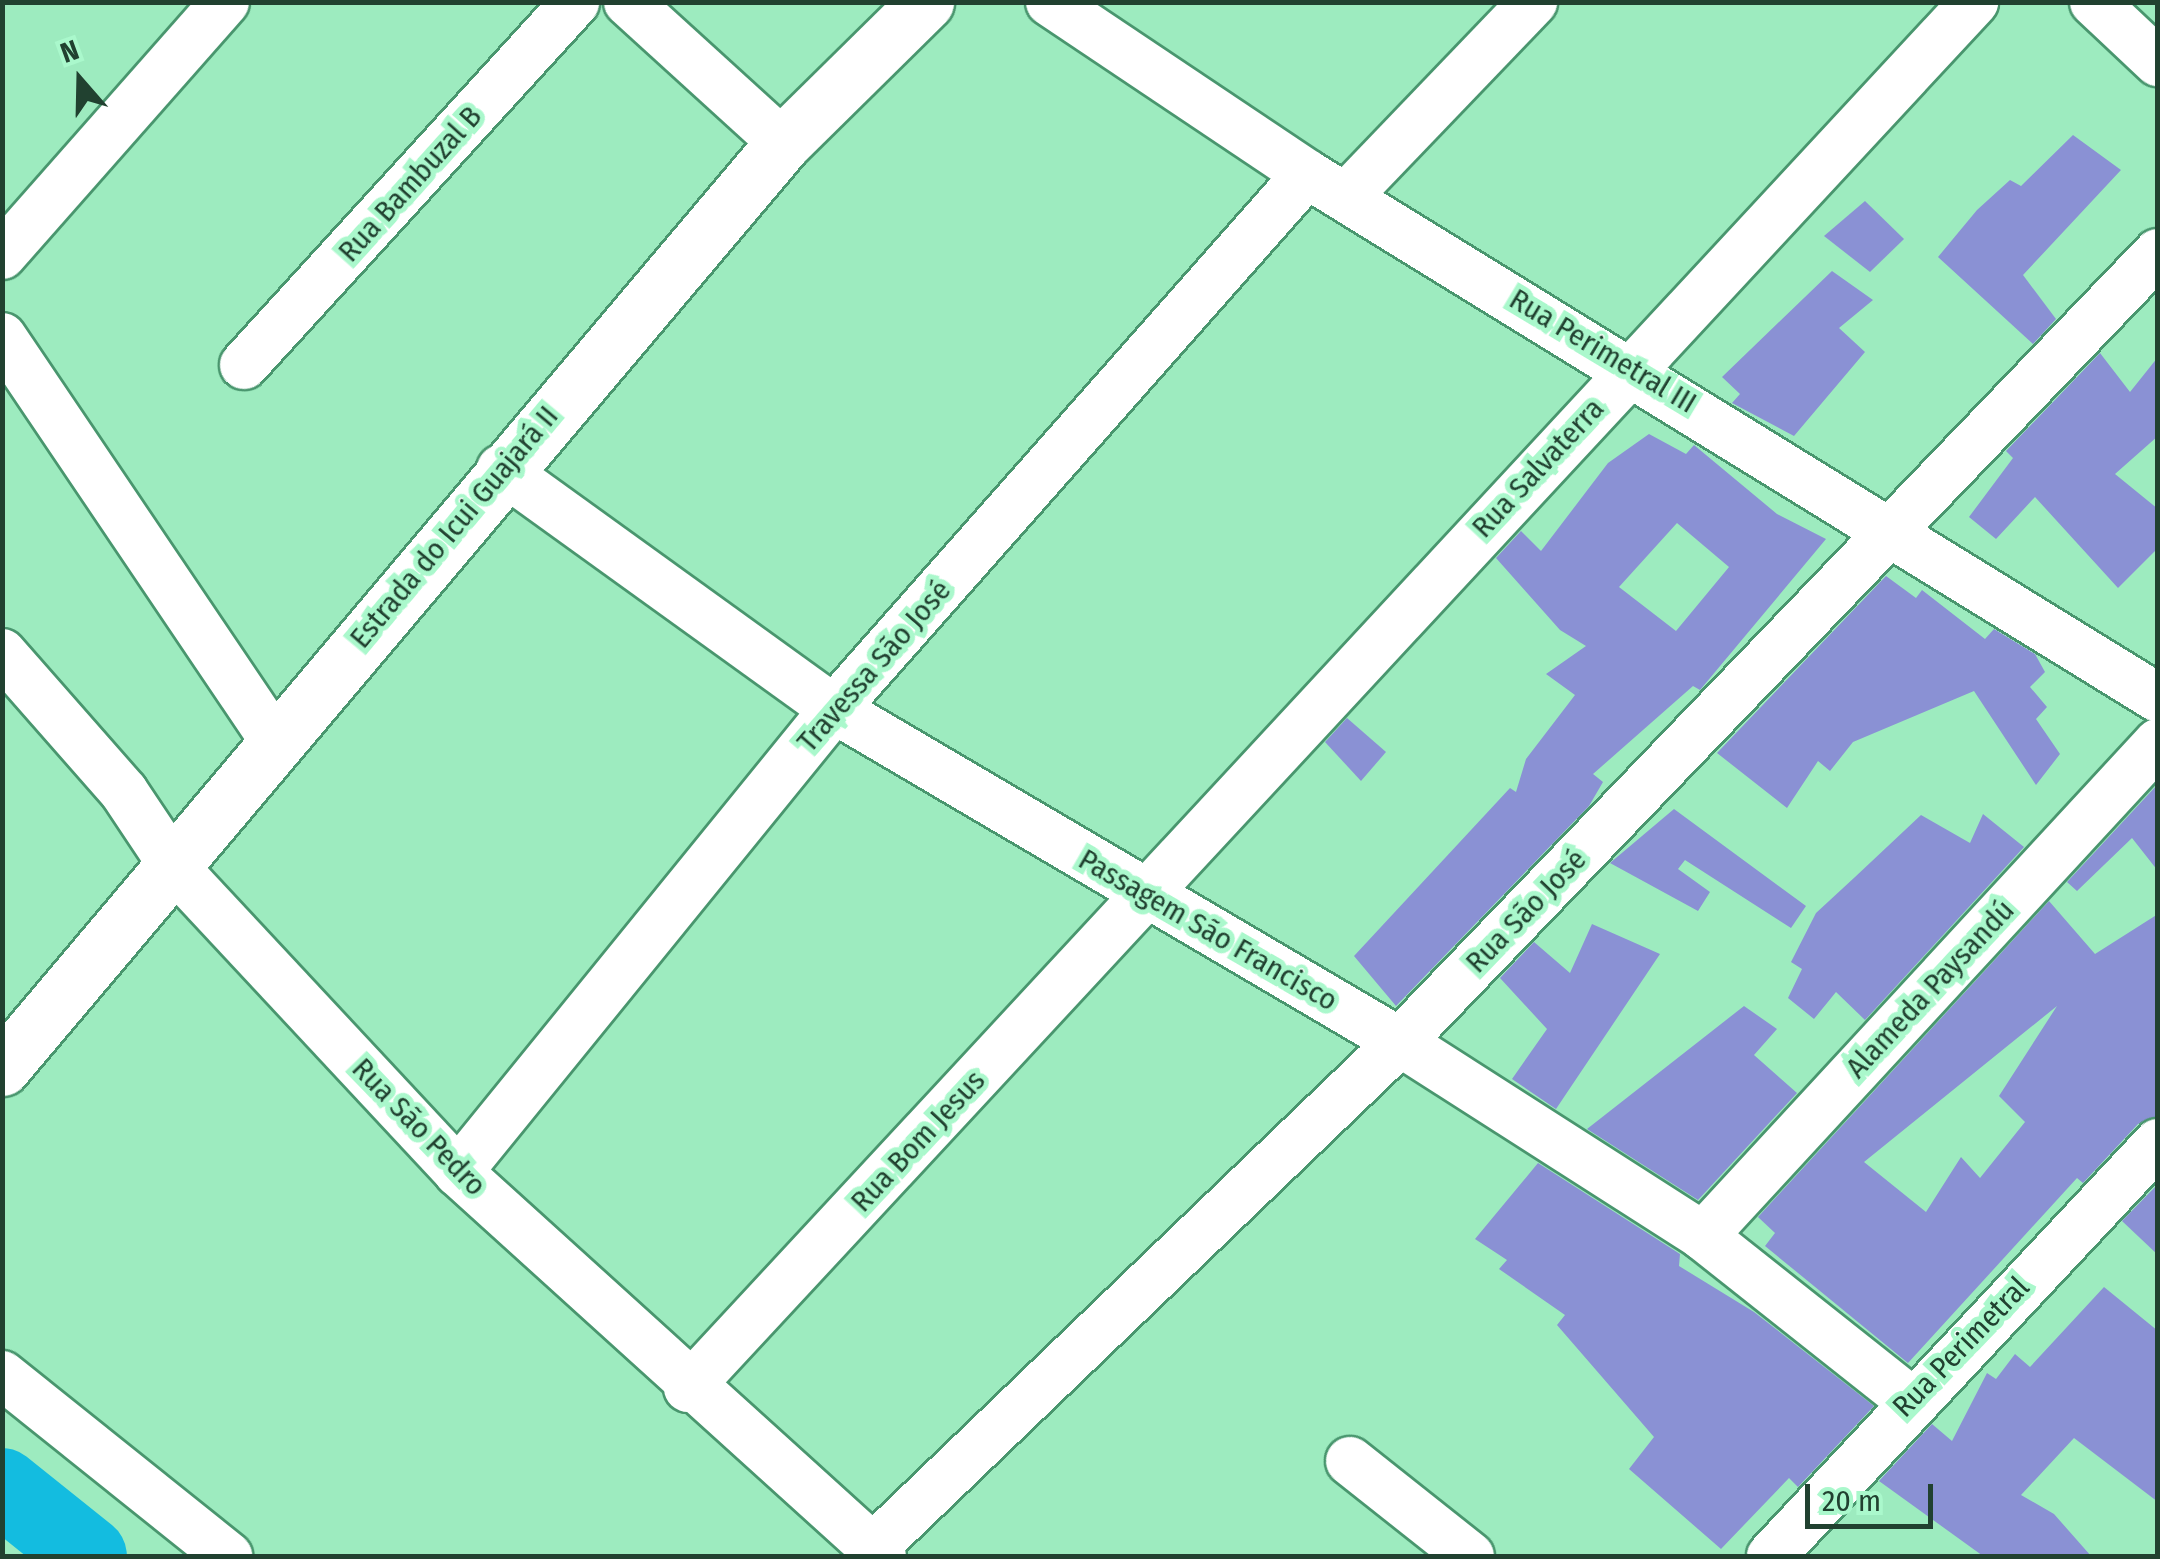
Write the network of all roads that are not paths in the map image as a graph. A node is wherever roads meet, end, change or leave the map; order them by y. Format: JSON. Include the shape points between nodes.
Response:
{"nodes":[{"id":1,"x":224,"y":2,"type":"edge"},
{"id":2,"x":575,"y":2,"type":"edge"},
{"id":3,"x":628,"y":2,"type":"edge"},
{"id":4,"x":926,"y":2,"type":"edge"},
{"id":5,"x":1532,"y":2,"type":"edge"},
{"id":6,"x":1974,"y":2,"type":"edge"},
{"id":7,"x":2094,"y":2,"type":"edge"},
{"id":8,"x":1062,"y":5,"type":"edge"},
{"id":9,"x":2158,"y":62,"type":"edge"},
{"id":10,"x":783,"y":142,"type":"junction"},
{"id":11,"x":1306,"y":174,"type":"junction"},
{"id":12,"x":1347,"y":196,"type":"junction"},
{"id":13,"x":2158,"y":253,"type":"edge"},
{"id":14,"x":2,"y":255,"type":"edge"},
{"id":15,"x":2,"y":337,"type":"edge"},
{"id":16,"x":244,"y":365,"type":"dead end"},
{"id":17,"x":1631,"y":367,"type":"junction"},
{"id":18,"x":501,"y":469,"type":"junction"},
{"id":19,"x":1895,"y":530,"type":"junction"},
{"id":20,"x":2,"y":653,"type":"edge"},
{"id":21,"x":2158,"y":698,"type":"edge"},
{"id":22,"x":834,"y":709,"type":"junction"},
{"id":23,"x":275,"y":741,"type":"junction"},
{"id":24,"x":2158,"y":742,"type":"edge"},
{"id":25,"x":174,"y":867,"type":"junction"},
{"id":26,"x":1148,"y":894,"type":"junction"},
{"id":27,"x":1400,"y":1042,"type":"junction"},
{"id":28,"x":10,"y":1043,"type":"edge"},
{"id":29,"x":2158,"y":1143,"type":"edge"},
{"id":30,"x":458,"y":1172,"type":"junction"},
{"id":31,"x":1703,"y":1236,"type":"junction"},
{"id":32,"x":2,"y":1375,"type":"edge"},
{"id":33,"x":688,"y":1388,"type":"junction"},
{"id":34,"x":1910,"y":1399,"type":"junction"},
{"id":35,"x":1350,"y":1461,"type":"dead end"},
{"id":36,"x":877,"y":1552,"type":"edge"},
{"id":37,"x":228,"y":1556,"type":"edge"},
{"id":38,"x":1470,"y":1556,"type":"edge"},
{"id":39,"x":1771,"y":1556,"type":"edge"}],
"edges":[{"from":1,"to":14,"type":"street"},
{"from":2,"to":16,"type":"street","name":"Rua Bambuzal B"},
{"from":3,"to":10,"type":"street"},
{"from":4,"to":10,"type":"main road","name":"Estrada do Icui Guajará II"},
{"from":5,"to":12,"type":"street"},
{"from":6,"to":17,"type":"street","name":"Rua Salvaterra"},
{"from":7,"to":9,"type":"street"},
{"from":8,"to":11,"type":"street","name":"Rua Perimetral III"},
{"from":10,"to":18,"type":"main road","name":"Estrada do Icui Guajará II"},
{"from":11,"to":12,"type":"street","name":"Rua Perimetral III"},
{"from":11,"to":22,"type":"street","name":"Travessa São José"},
{"from":12,"to":17,"type":"street","name":"Rua Perimetral III"},
{"from":13,"to":19,"type":"street","name":"Rua São José"},
{"from":15,"to":23,"type":"street"},
{"from":17,"to":19,"type":"street","name":"Rua Perimetral III"},
{"from":17,"to":26,"type":"street","name":"Rua Salvaterra"},
{"from":18,"to":22,"type":"street","name":"Passagem São Francisco"},
{"from":18,"to":23,"type":"main road","name":"Estrada do Icui Guajará II"},
{"from":19,"to":21,"type":"street","name":"Rua Perimetral III"},
{"from":19,"to":27,"type":"street","name":"Rua São José"},
{"from":20,"to":25,"type":"street","name":"Rua São Pedro","via":[[124,792]]},
{"from":22,"to":26,"type":"street","name":"Passagem São Francisco"},
{"from":22,"to":30,"type":"street","name":"Travessa São José"},
{"from":23,"to":25,"type":"main road","name":"Estrada do Icui Guajará II"},
{"from":24,"to":31,"type":"street","name":"Alameda Paysandú"},
{"from":25,"to":28,"type":"main road","name":"Estrada do Icui Guajará II"},
{"from":25,"to":30,"type":"street","name":"Rua São Pedro"},
{"from":26,"to":27,"type":"street","name":"Passagem São Francisco"},
{"from":26,"to":33,"type":"street","name":"Rua Bom Jesus"},
{"from":27,"to":31,"type":"street","name":"Passagem São Francisco"},
{"from":27,"to":36,"type":"street","name":"Rua São José"},
{"from":29,"to":34,"type":"street","name":"Rua Perimetral"},
{"from":30,"to":33,"type":"street","name":"Rua São Pedro"},
{"from":31,"to":34,"type":"street","name":"Passagem São Francisco"},
{"from":32,"to":37,"type":"street"},
{"from":33,"to":36,"type":"street","name":"Rua São Pedro"},
{"from":34,"to":39,"type":"street","name":"Rua Perimetral"},
{"from":35,"to":38,"type":"street"}]}
